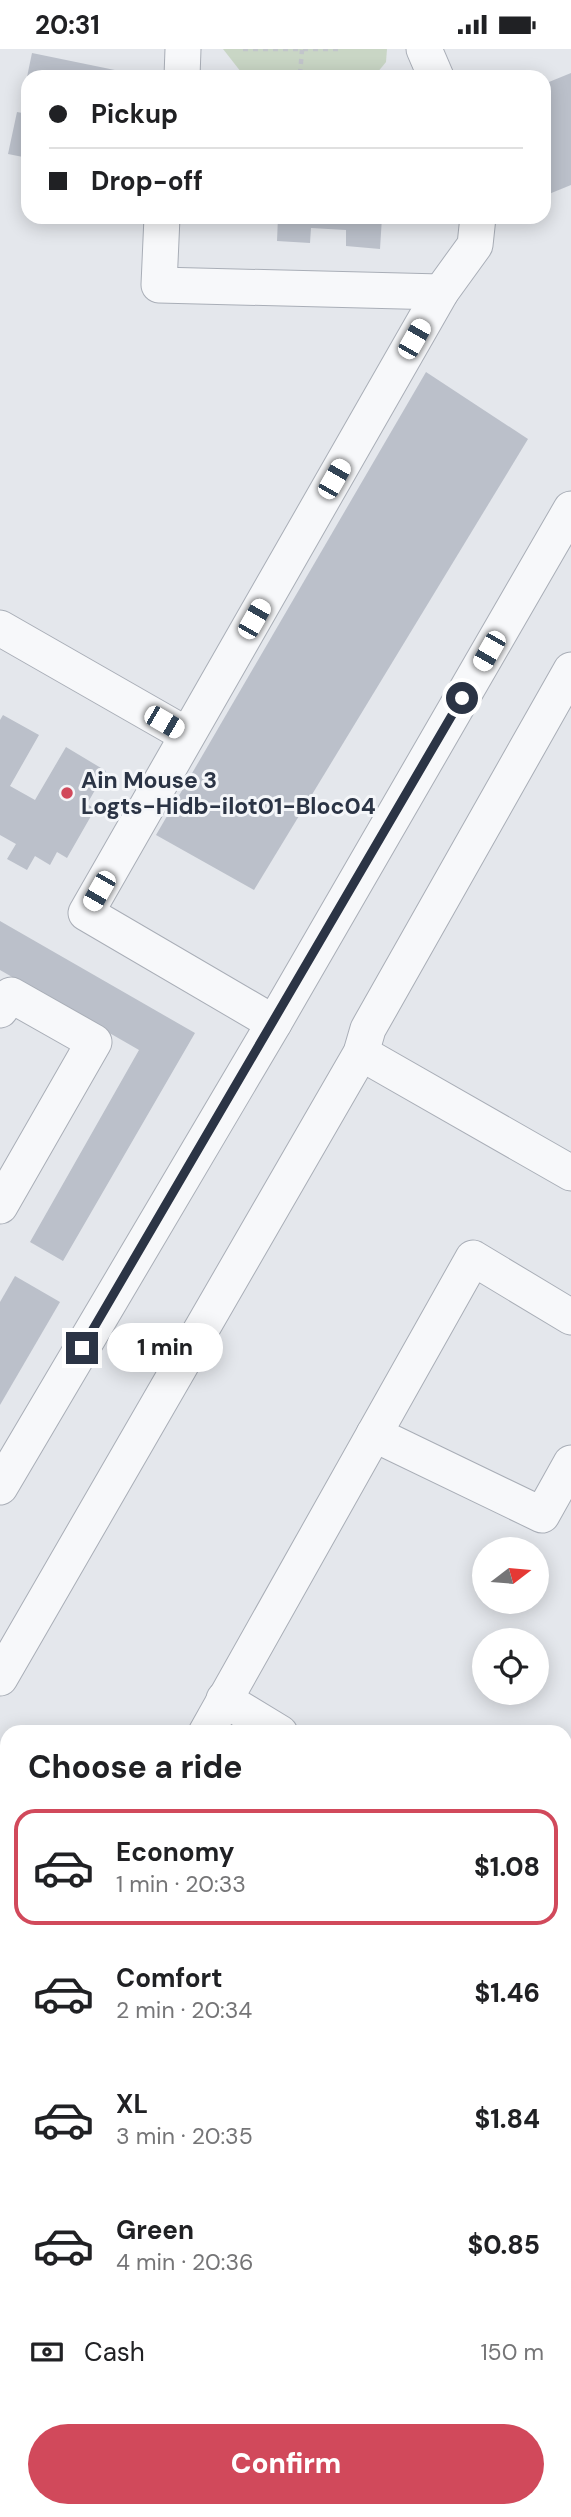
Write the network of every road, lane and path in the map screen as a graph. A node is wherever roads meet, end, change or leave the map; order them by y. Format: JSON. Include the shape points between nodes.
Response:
{"nodes":[{"id":1,"x":183,"y":49,"type":"edge"},
{"id":2,"x":243,"y":49,"type":"edge"},
{"id":3,"x":343,"y":49,"type":"edge"},
{"id":4,"x":302,"y":50,"type":"edge"},
{"id":5,"x":182,"y":70,"type":"edge"},
{"id":6,"x":300,"y":70,"type":"edge"},
{"id":7,"x":162,"y":224,"type":"edge"},
{"id":8,"x":477,"y":224,"type":"edge"},
{"id":9,"x":441,"y":292,"type":"junction"},
{"id":10,"x":571,"y":509,"type":"edge"},
{"id":11,"x":0,"y":628,"type":"edge"},
{"id":12,"x":571,"y":670,"type":"edge"},
{"id":13,"x":187,"y":735,"type":"junction"},
{"id":14,"x":0,"y":1010,"type":"edge"},
{"id":15,"x":274,"y":1023,"type":"junction"},
{"id":16,"x":361,"y":1053,"type":"junction"},
{"id":17,"x":571,"y":1173,"type":"edge"},
{"id":18,"x":1,"y":1204,"type":"edge"},
{"id":19,"x":571,"y":1317,"type":"edge"},
{"id":20,"x":374,"y":1434,"type":"junction"},
{"id":21,"x":571,"y":1463,"type":"edge"},
{"id":22,"x":0,"y":1487,"type":"edge"},
{"id":23,"x":0,"y":1678,"type":"edge"},
{"id":24,"x":224,"y":1699,"type":"junction"},
{"id":25,"x":210,"y":1725,"type":"edge"},
{"id":26,"x":267,"y":1725,"type":"edge"}],
"edges":[{"from":1,"to":5,"type":"street"},
{"from":2,"to":4,"type":"path"},
{"from":3,"to":4,"type":"path"},
{"from":4,"to":6,"type":"path"},
{"from":7,"to":9,"type":"street","via":[[159,285]]},
{"from":8,"to":9,"type":"street","via":[[475,245]]},
{"from":9,"to":13,"type":"street"},
{"from":10,"to":15,"type":"street"},
{"from":11,"to":13,"type":"street"},
{"from":12,"to":16,"type":"street","via":[[368,1029]]},
{"from":13,"to":15,"type":"street","via":[[86,913]]},
{"from":14,"to":18,"type":"street","via":[[10,995],[94,1042]]},
{"from":15,"to":22,"type":"street"},
{"from":16,"to":17,"type":"street"},
{"from":16,"to":23,"type":"street"},
{"from":19,"to":20,"type":"street","via":[[473,1258]]},
{"from":20,"to":21,"type":"street","via":[[542,1515]]},
{"from":20,"to":24,"type":"street"},
{"from":24,"to":25,"type":"street"},
{"from":24,"to":26,"type":"street"}]}
